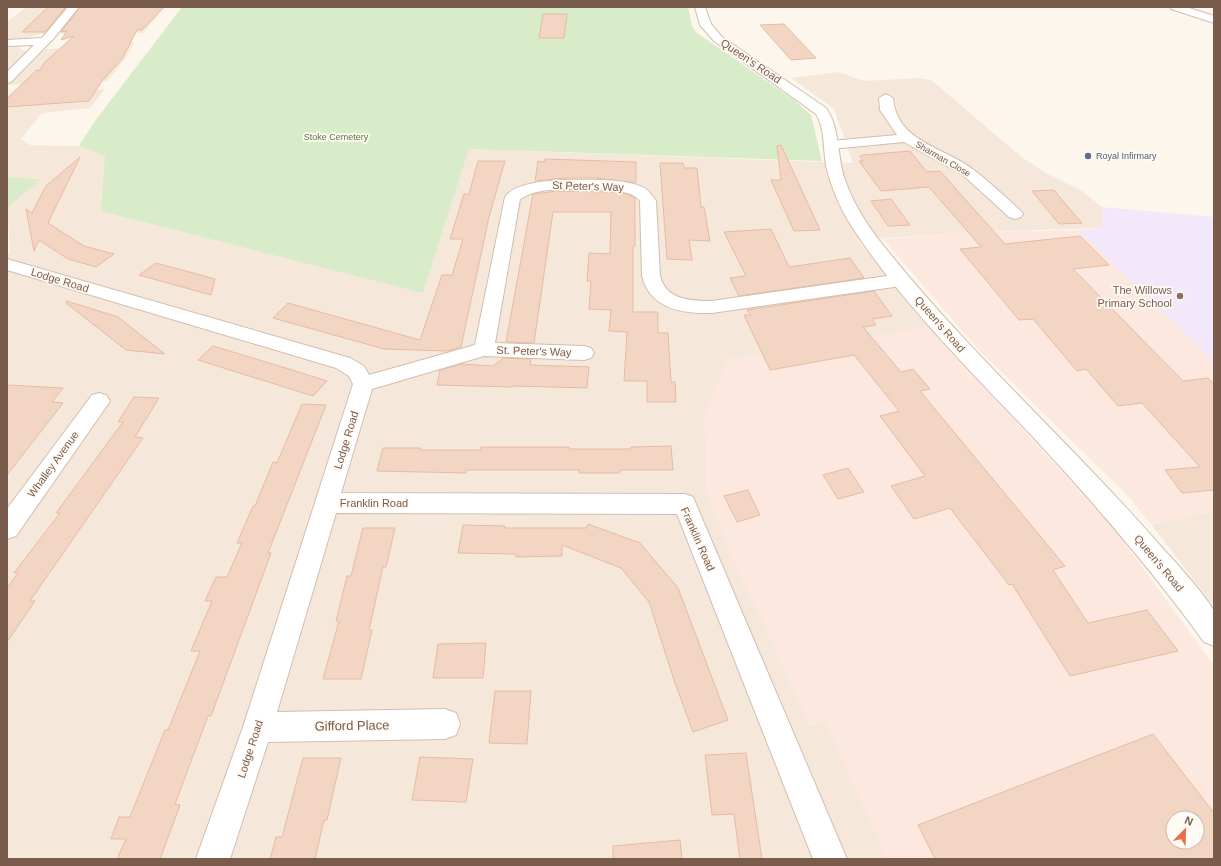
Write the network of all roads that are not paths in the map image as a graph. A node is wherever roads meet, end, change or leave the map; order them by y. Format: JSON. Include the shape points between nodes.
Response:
{"nodes":[{"id":1,"x":74,"y":7,"type":"edge"},
{"id":2,"x":700,"y":7,"type":"edge"},
{"id":3,"x":1175,"y":7,"type":"edge"},
{"id":4,"x":1214,"y":20,"type":"edge"},
{"id":5,"x":45,"y":41,"type":"junction"},
{"id":6,"x":7,"y":44,"type":"edge"},
{"id":7,"x":7,"y":79,"type":"edge"},
{"id":8,"x":884,"y":106,"type":"dead end"},
{"id":9,"x":906,"y":138,"type":"junction"},
{"id":10,"x":831,"y":145,"type":"junction"},
{"id":11,"x":1015,"y":214,"type":"dead end"},
{"id":12,"x":7,"y":264,"type":"edge"},
{"id":13,"x":901,"y":280,"type":"junction"},
{"id":14,"x":484,"y":349,"type":"junction"},
{"id":15,"x":584,"y":353,"type":"dead end"},
{"id":16,"x":363,"y":384,"type":"junction"},
{"id":17,"x":99,"y":401,"type":"dead end"},
{"id":18,"x":327,"y":503,"type":"junction"},
{"id":19,"x":7,"y":528,"type":"edge"},
{"id":20,"x":1214,"y":633,"type":"edge"},
{"id":21,"x":446,"y":724,"type":"dead end"},
{"id":22,"x":258,"y":726,"type":"junction"},
{"id":23,"x":213,"y":859,"type":"edge"},
{"id":24,"x":830,"y":859,"type":"edge"}],
"edges":[{"from":1,"to":5,"type":"street"},
{"from":2,"to":10,"type":"street","name":"Queen's Road","via":[[706,25],[718,38],[821,111],[826,119]]},
{"from":3,"to":4,"type":"street"},
{"from":5,"to":6,"type":"street"},
{"from":5,"to":7,"type":"street"},
{"from":8,"to":9,"type":"street","name":"Sharman Close"},
{"from":9,"to":10,"type":"street","name":"Sharman Close"},
{"from":9,"to":11,"type":"street","name":"Sharman Close","via":[[968,172]]},
{"from":10,"to":13,"type":"street","name":"Queen's Road","via":[[850,210]]},
{"from":12,"to":16,"type":"street","name":"Lodge Road","via":[[343,363],[357,371]]},
{"from":13,"to":14,"type":"street","name":"St Peter's Way","via":[[712,307],[698,308],[678,303],[665,297],[655,288],[651,276],[648,201],[644,194],[635,189],[622,187],[533,187],[520,191],[513,197]]},
{"from":13,"to":20,"type":"street","name":"Queen's Road","via":[[1138,538],[1181,588]]},
{"from":14,"to":15,"type":"street","name":"St. Peter's Way"},
{"from":14,"to":16,"type":"street"},
{"from":16,"to":18,"type":"street","name":"Lodge Road"},
{"from":17,"to":19,"type":"street","name":"Whalley Avenue"},
{"from":18,"to":22,"type":"street","name":"Lodge Road"},
{"from":18,"to":24,"type":"street","name":"Franklin Road","via":[[685,504]]},
{"from":21,"to":22,"type":"street","name":"Gifford Place"},
{"from":22,"to":23,"type":"street","name":"Lodge Road"}]}
